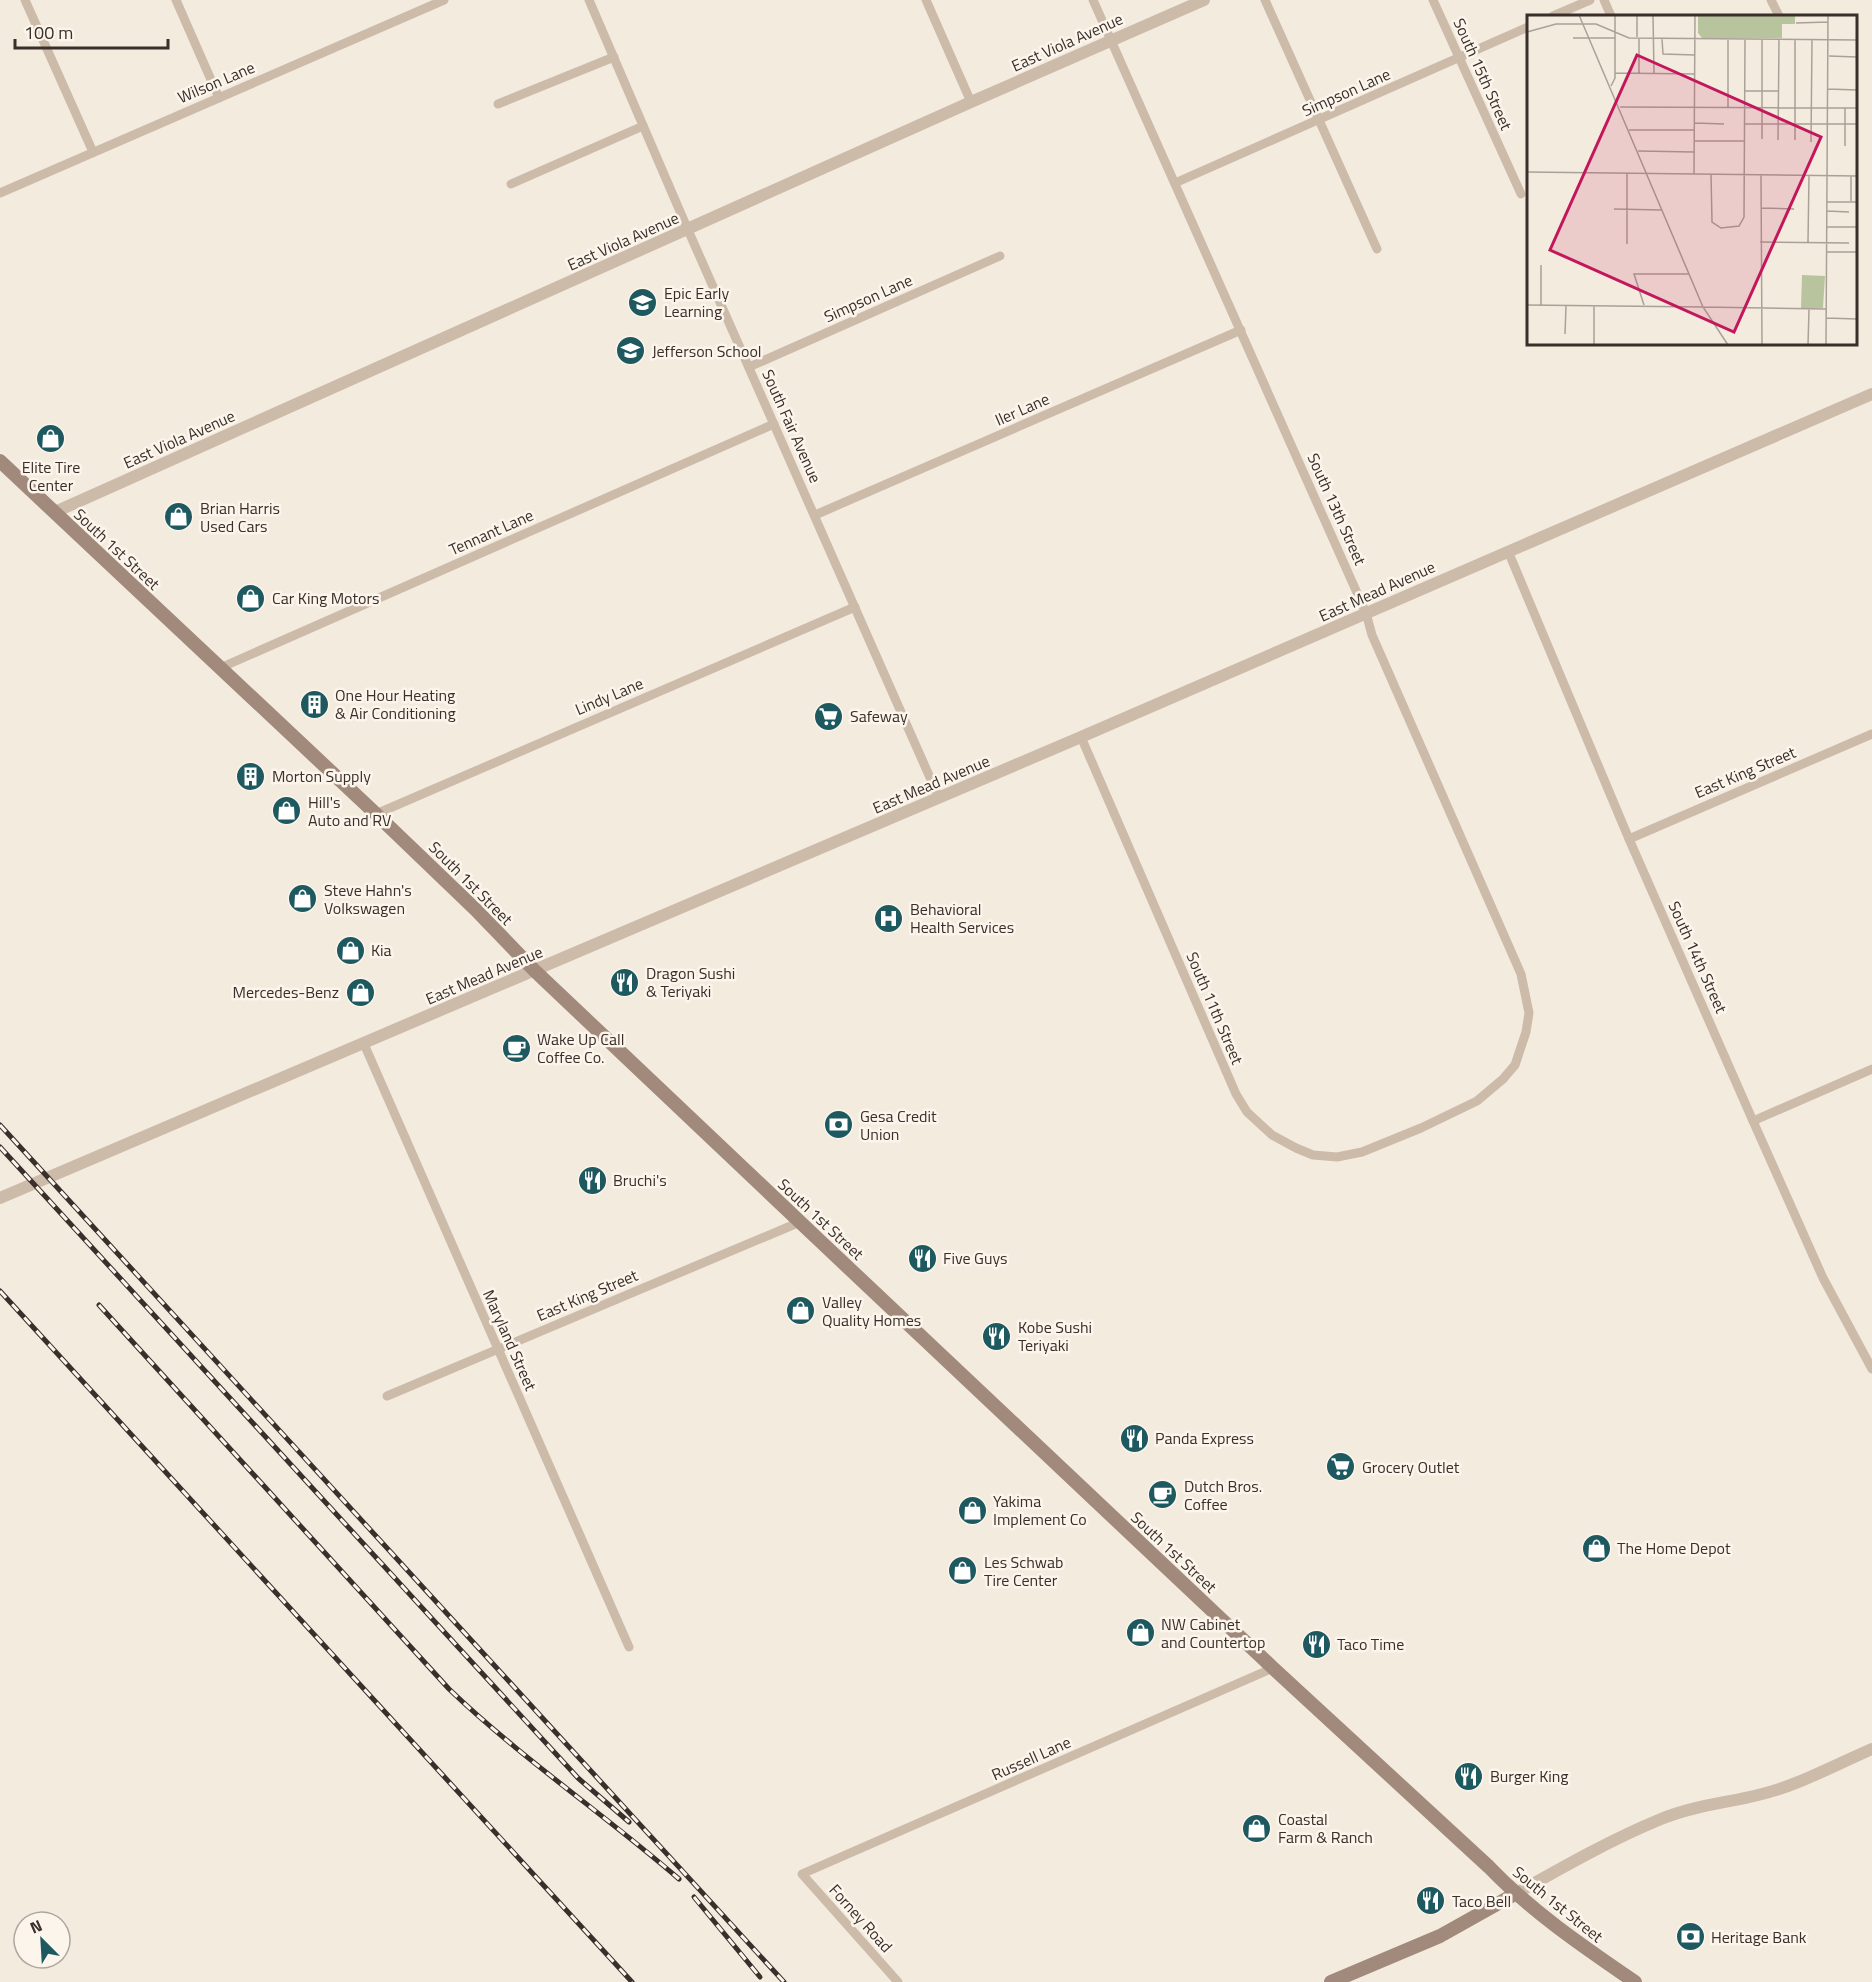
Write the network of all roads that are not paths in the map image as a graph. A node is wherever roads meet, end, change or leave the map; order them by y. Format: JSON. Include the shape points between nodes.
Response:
{"nodes":[{"id":1,"x":25,"y":0,"type":"edge"},
{"id":2,"x":176,"y":0,"type":"edge"},
{"id":3,"x":444,"y":0,"type":"edge"},
{"id":4,"x":589,"y":0,"type":"edge"},
{"id":5,"x":926,"y":0,"type":"edge"},
{"id":6,"x":1093,"y":0,"type":"edge"},
{"id":7,"x":1204,"y":0,"type":"edge"},
{"id":8,"x":1266,"y":0,"type":"edge"},
{"id":9,"x":1433,"y":0,"type":"edge"},
{"id":10,"x":1590,"y":0,"type":"edge"},
{"id":11,"x":1604,"y":0,"type":"edge"},
{"id":12,"x":1772,"y":0,"type":"edge"},
{"id":13,"x":1555,"y":15,"type":"edge"},
{"id":14,"x":1611,"y":15,"type":"edge"},
{"id":15,"x":1779,"y":15,"type":"edge"},
{"id":16,"x":1527,"y":27,"type":"edge"},
{"id":17,"x":1111,"y":41,"type":"junction"},
{"id":18,"x":614,"y":57,"type":"junction"},
{"id":19,"x":1459,"y":58,"type":"junction"},
{"id":20,"x":219,"y":98,"type":"junction"},
{"id":21,"x":971,"y":102,"type":"junction"},
{"id":22,"x":498,"y":104,"type":"dead end"},
{"id":23,"x":1319,"y":120,"type":"junction"},
{"id":24,"x":643,"y":126,"type":"junction"},
{"id":25,"x":93,"y":152,"type":"junction"},
{"id":26,"x":1175,"y":183,"type":"junction"},
{"id":27,"x":512,"y":184,"type":"dead end"},
{"id":28,"x":0,"y":192,"type":"edge"},
{"id":29,"x":1521,"y":194,"type":"dead end"},
{"id":30,"x":688,"y":230,"type":"junction"},
{"id":31,"x":1377,"y":249,"type":"dead end"},
{"id":32,"x":1000,"y":256,"type":"dead end"},
{"id":33,"x":1241,"y":330,"type":"junction"},
{"id":34,"x":749,"y":367,"type":"junction"},
{"id":35,"x":1872,"y":394,"type":"edge"},
{"id":36,"x":774,"y":424,"type":"junction"},
{"id":37,"x":0,"y":461,"type":"edge"},
{"id":38,"x":55,"y":513,"type":"junction"},
{"id":39,"x":815,"y":515,"type":"junction"},
{"id":40,"x":1509,"y":551,"type":"junction"},
{"id":41,"x":855,"y":607,"type":"junction"},
{"id":42,"x":1366,"y":613,"type":"junction"},
{"id":43,"x":220,"y":668,"type":"junction"},
{"id":44,"x":1872,"y":734,"type":"edge"},
{"id":45,"x":1081,"y":738,"type":"junction"},
{"id":46,"x":939,"y":798,"type":"junction"},
{"id":47,"x":376,"y":814,"type":"junction"},
{"id":48,"x":1629,"y":838,"type":"junction"},
{"id":49,"x":535,"y":971,"type":"junction"},
{"id":50,"x":364,"y":1044,"type":"junction"},
{"id":51,"x":1872,"y":1070,"type":"edge"},
{"id":52,"x":1753,"y":1121,"type":"junction"},
{"id":53,"x":1421,"y":1128,"type":"joint"},
{"id":54,"x":0,"y":1198,"type":"edge"},
{"id":55,"x":800,"y":1222,"type":"junction"},
{"id":56,"x":497,"y":1348,"type":"junction"},
{"id":57,"x":1872,"y":1369,"type":"edge"},
{"id":58,"x":387,"y":1396,"type":"dead end"},
{"id":59,"x":629,"y":1647,"type":"dead end"},
{"id":60,"x":1273,"y":1668,"type":"junction"},
{"id":61,"x":1872,"y":1749,"type":"edge"},
{"id":62,"x":802,"y":1874,"type":"joint"},
{"id":63,"x":1515,"y":1894,"type":"junction"},
{"id":64,"x":898,"y":1982,"type":"edge"},
{"id":65,"x":1331,"y":1982,"type":"edge"},
{"id":66,"x":1635,"y":1982,"type":"edge"}],
"edges":[{"from":1,"to":25,"type":"street"},
{"from":2,"to":20,"type":"street"},
{"from":3,"to":20,"type":"street","name":"Wilson Lane"},
{"from":4,"to":18,"type":"street","name":"South Fair Avenue"},
{"from":5,"to":21,"type":"street"},
{"from":6,"to":17,"type":"street","name":"South 13th Street"},
{"from":7,"to":17,"type":"street","name":"East Viola Avenue"},
{"from":8,"to":23,"type":"street"},
{"from":9,"to":19,"type":"street","name":"South 15th Street"},
{"from":10,"to":13,"type":"street"},
{"from":11,"to":14,"type":"street"},
{"from":12,"to":15,"type":"street"},
{"from":16,"to":19,"type":"street","name":"Simpson Lane"},
{"from":17,"to":21,"type":"street","name":"East Viola Avenue"},
{"from":17,"to":26,"type":"street","name":"South 13th Street"},
{"from":18,"to":22,"type":"street"},
{"from":18,"to":24,"type":"street","name":"South Fair Avenue"},
{"from":19,"to":23,"type":"street","name":"Simpson Lane"},
{"from":19,"to":29,"type":"street","name":"South 15th Street"},
{"from":20,"to":25,"type":"street","name":"Wilson Lane"},
{"from":21,"to":30,"type":"street","name":"East Viola Avenue"},
{"from":23,"to":26,"type":"street","name":"Simpson Lane"},
{"from":23,"to":31,"type":"street"},
{"from":24,"to":27,"type":"street"},
{"from":24,"to":30,"type":"street","name":"South Fair Avenue"},
{"from":25,"to":28,"type":"street","name":"Wilson Lane"},
{"from":26,"to":33,"type":"street","name":"South 13th Street"},
{"from":30,"to":34,"type":"street","name":"South Fair Avenue"},
{"from":30,"to":38,"type":"street","name":"East Viola Avenue"},
{"from":32,"to":34,"type":"street","name":"Simpson Lane"},
{"from":33,"to":39,"type":"street","name":"Iler Lane"},
{"from":33,"to":42,"type":"street","name":"South 13th Street"},
{"from":34,"to":36,"type":"street","name":"South Fair Avenue"},
{"from":35,"to":40,"type":"street","name":"East Mead Avenue"},
{"from":36,"to":39,"type":"street","name":"South Fair Avenue"},
{"from":36,"to":43,"type":"street","name":"Tennant Lane"},
{"from":37,"to":38,"type":"main road","name":"South 1st Street"},
{"from":38,"to":43,"type":"main road","name":"South 1st Street"},
{"from":39,"to":41,"type":"street","name":"South Fair Avenue"},
{"from":40,"to":42,"type":"street","name":"East Mead Avenue"},
{"from":40,"to":48,"type":"street","name":"South 14th Street"},
{"from":41,"to":46,"type":"street","name":"South Fair Avenue"},
{"from":41,"to":47,"type":"street","name":"Lindy Lane"},
{"from":42,"to":45,"type":"street","name":"East Mead Avenue"},
{"from":42,"to":53,"type":"street","name":"South 13th Street","via":[[1372,635],[1521,974],[1529,1013],[1515,1065],[1503,1079],[1477,1101]]},
{"from":43,"to":47,"type":"main road","name":"South 1st Street"},
{"from":44,"to":48,"type":"street","name":"East King Street"},
{"from":45,"to":46,"type":"street","name":"East Mead Avenue"},
{"from":45,"to":53,"type":"street","name":"South 11th Street","via":[[1247,1112],[1283,1142],[1313,1155],[1337,1157],[1362,1152]]},
{"from":46,"to":49,"type":"street","name":"East Mead Avenue"},
{"from":47,"to":49,"type":"main road","name":"South 1st Street"},
{"from":48,"to":52,"type":"street","name":"South 14th Street"},
{"from":49,"to":50,"type":"street","name":"East Mead Avenue"},
{"from":49,"to":55,"type":"main road","name":"South 1st Street"},
{"from":50,"to":54,"type":"street","name":"East Mead Avenue"},
{"from":50,"to":56,"type":"street","name":"Maryland Street"},
{"from":51,"to":52,"type":"street"},
{"from":52,"to":57,"type":"street","name":"South 14th Street","via":[[1823,1278]]},
{"from":55,"to":56,"type":"street","name":"East King Street"},
{"from":55,"to":60,"type":"main road","name":"South 1st Street"},
{"from":56,"to":58,"type":"street","name":"East King Street"},
{"from":56,"to":59,"type":"street","name":"Maryland Street"},
{"from":60,"to":62,"type":"street","name":"Russell Lane"},
{"from":60,"to":63,"type":"main road","name":"South 1st Street"},
{"from":61,"to":63,"type":"street","via":[[1785,1787],[1662,1819],[1579,1857]]},
{"from":62,"to":64,"type":"street","name":"Forney Road"},
{"from":63,"to":65,"type":"main road","via":[[1440,1936]]},
{"from":63,"to":66,"type":"main road","name":"South 1st Street"}]}
